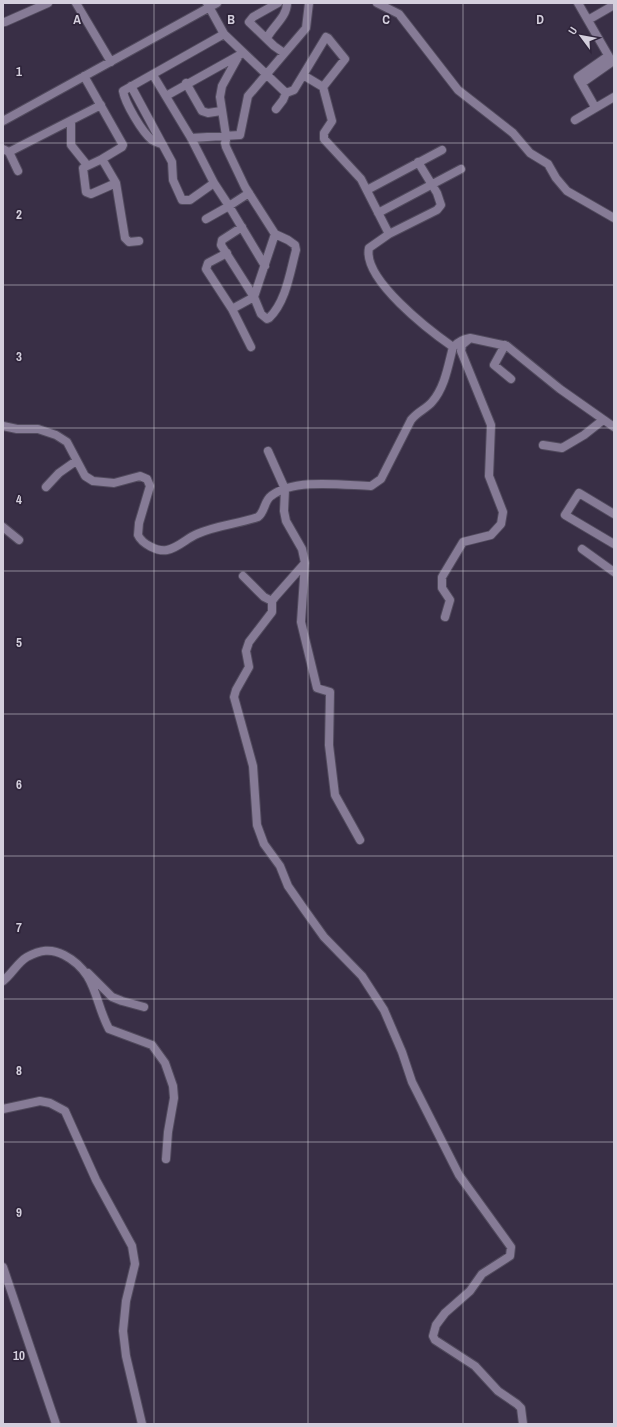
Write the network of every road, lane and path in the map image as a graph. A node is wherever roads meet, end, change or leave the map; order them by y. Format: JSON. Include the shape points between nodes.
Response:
{"nodes":[{"id":1,"x":48,"y":3,"type":"edge"},
{"id":2,"x":76,"y":3,"type":"edge"},
{"id":3,"x":278,"y":3,"type":"edge"},
{"id":4,"x":287,"y":3,"type":"edge"},
{"id":5,"x":309,"y":3,"type":"edge"},
{"id":6,"x":377,"y":3,"type":"edge"},
{"id":7,"x":578,"y":3,"type":"edge"},
{"id":8,"x":212,"y":4,"type":"edge"},
{"id":9,"x":613,"y":8,"type":"edge"},
{"id":10,"x":588,"y":20,"type":"junction"},
{"id":11,"x":5,"y":22,"type":"dead end"},
{"id":12,"x":224,"y":34,"type":"junction"},
{"id":13,"x":266,"y":38,"type":"junction"},
{"id":14,"x":284,"y":53,"type":"junction"},
{"id":15,"x":240,"y":55,"type":"junction"},
{"id":16,"x":612,"y":60,"type":"edge"},
{"id":17,"x":111,"y":62,"type":"junction"},
{"id":18,"x":266,"y":73,"type":"junction"},
{"id":19,"x":153,"y":75,"type":"junction"},
{"id":20,"x":303,"y":75,"type":"junction"},
{"id":21,"x":84,"y":76,"type":"junction"},
{"id":22,"x":186,"y":83,"type":"junction"},
{"id":23,"x":323,"y":87,"type":"junction"},
{"id":24,"x":286,"y":93,"type":"junction"},
{"id":25,"x":166,"y":96,"type":"junction"},
{"id":26,"x":614,"y":96,"type":"edge"},
{"id":27,"x":101,"y":105,"type":"junction"},
{"id":28,"x":595,"y":108,"type":"junction"},
{"id":29,"x":276,"y":109,"type":"dead end"},
{"id":30,"x":221,"y":111,"type":"junction"},
{"id":31,"x":575,"y":120,"type":"dead end"},
{"id":32,"x":3,"y":121,"type":"edge"},
{"id":33,"x":71,"y":121,"type":"junction"},
{"id":34,"x":227,"y":137,"type":"junction"},
{"id":35,"x":192,"y":138,"type":"junction"},
{"id":36,"x":6,"y":150,"type":"edge"},
{"id":37,"x":442,"y":150,"type":"dead end"},
{"id":38,"x":102,"y":159,"type":"junction"},
{"id":39,"x":418,"y":162,"type":"junction"},
{"id":40,"x":87,"y":165,"type":"junction"},
{"id":41,"x":461,"y":169,"type":"dead end"},
{"id":42,"x":18,"y":171,"type":"dead end"},
{"id":43,"x":116,"y":183,"type":"junction"},
{"id":44,"x":214,"y":183,"type":"junction"},
{"id":45,"x":432,"y":185,"type":"junction"},
{"id":46,"x":367,"y":190,"type":"junction"},
{"id":47,"x":249,"y":193,"type":"junction"},
{"id":48,"x":229,"y":206,"type":"junction"},
{"id":49,"x":378,"y":213,"type":"junction"},
{"id":50,"x":614,"y":218,"type":"edge"},
{"id":51,"x":206,"y":219,"type":"dead end"},
{"id":52,"x":242,"y":227,"type":"junction"},
{"id":53,"x":275,"y":234,"type":"junction"},
{"id":54,"x":389,"y":234,"type":"junction"},
{"id":55,"x":140,"y":241,"type":"dead end"},
{"id":56,"x":227,"y":253,"type":"junction"},
{"id":57,"x":265,"y":266,"type":"junction"},
{"id":58,"x":254,"y":297,"type":"junction"},
{"id":59,"x":232,"y":309,"type":"junction"},
{"id":60,"x":470,"y":338,"type":"junction"},
{"id":61,"x":505,"y":345,"type":"junction"},
{"id":62,"x":453,"y":347,"type":"junction"},
{"id":63,"x":251,"y":348,"type":"dead end"},
{"id":64,"x":512,"y":379,"type":"dead end"},
{"id":65,"x":603,"y":420,"type":"junction"},
{"id":66,"x":3,"y":426,"type":"edge"},
{"id":67,"x":614,"y":427,"type":"edge"},
{"id":68,"x":543,"y":445,"type":"dead end"},
{"id":69,"x":268,"y":451,"type":"dead end"},
{"id":70,"x":76,"y":461,"type":"junction"},
{"id":71,"x":46,"y":487,"type":"dead end"},
{"id":72,"x":285,"y":489,"type":"junction"},
{"id":73,"x":614,"y":514,"type":"edge"},
{"id":74,"x":3,"y":527,"type":"edge"},
{"id":75,"x":19,"y":540,"type":"dead end"},
{"id":76,"x":614,"y":544,"type":"edge"},
{"id":77,"x":582,"y":549,"type":"dead end"},
{"id":78,"x":305,"y":563,"type":"junction"},
{"id":79,"x":614,"y":572,"type":"edge"},
{"id":80,"x":243,"y":576,"type":"dead end"},
{"id":81,"x":272,"y":601,"type":"junction"},
{"id":82,"x":445,"y":617,"type":"dead end"},
{"id":83,"x":360,"y":840,"type":"dead end"},
{"id":84,"x":83,"y":968,"type":"junction"},
{"id":85,"x":3,"y":981,"type":"edge"},
{"id":86,"x":144,"y":1007,"type":"dead end"},
{"id":87,"x":3,"y":1109,"type":"edge"},
{"id":88,"x":166,"y":1160,"type":"dead end"},
{"id":89,"x":3,"y":1267,"type":"edge"},
{"id":90,"x":56,"y":1424,"type":"edge"},
{"id":91,"x":142,"y":1424,"type":"edge"},
{"id":92,"x":522,"y":1424,"type":"edge"}],
"edges":[{"from":1,"to":11,"type":"street"},
{"from":2,"to":17,"type":"street"},
{"from":3,"to":13,"type":"street","via":[[249,21]]},
{"from":4,"to":13,"type":"street","via":[[286,14]]},
{"from":5,"to":14,"type":"street","via":[[306,28]]},
{"from":6,"to":50,"type":"street","via":[[399,14],[458,90],[513,133],[530,153],[548,164],[567,191]]},
{"from":7,"to":10,"type":"street"},
{"from":8,"to":12,"type":"street"},
{"from":8,"to":17,"type":"street"},
{"from":9,"to":10,"type":"street"},
{"from":10,"to":16,"type":"street"},
{"from":12,"to":15,"type":"street"},
{"from":12,"to":19,"type":"street"},
{"from":13,"to":14,"type":"street"},
{"from":14,"to":18,"type":"street"},
{"from":15,"to":18,"type":"street"},
{"from":15,"to":22,"type":"street"},
{"from":15,"to":30,"type":"street","via":[[222,86]]},
{"from":16,"to":28,"type":"street","via":[[582,83]]},
{"from":17,"to":21,"type":"street"},
{"from":18,"to":24,"type":"street"},
{"from":18,"to":34,"type":"street","via":[[246,99],[241,133],[238,137]]},
{"from":19,"to":25,"type":"street"},
{"from":19,"to":44,"type":"street","via":[[131,86],[172,162],[173,180],[182,200],[190,200]]},
{"from":20,"to":23,"type":"street"},
{"from":20,"to":23,"type":"street","via":[[327,37],[345,59]]},
{"from":20,"to":24,"type":"street","via":[[294,90]]},
{"from":21,"to":27,"type":"street"},
{"from":21,"to":32,"type":"street"},
{"from":22,"to":25,"type":"street"},
{"from":22,"to":30,"type":"street","via":[[202,111]]},
{"from":23,"to":46,"type":"street","via":[[332,121],[324,133],[324,139]]},
{"from":24,"to":29,"type":"street"},
{"from":25,"to":35,"type":"street"},
{"from":26,"to":28,"type":"street"},
{"from":27,"to":33,"type":"street"},
{"from":27,"to":38,"type":"street","via":[[123,145]]},
{"from":28,"to":31,"type":"street"},
{"from":30,"to":34,"type":"street"},
{"from":33,"to":36,"type":"street"},
{"from":33,"to":40,"type":"street","via":[[71,144]]},
{"from":34,"to":35,"type":"street"},
{"from":34,"to":47,"type":"street","via":[[226,147]]},
{"from":35,"to":44,"type":"street"},
{"from":36,"to":42,"type":"street"},
{"from":37,"to":39,"type":"street"},
{"from":38,"to":40,"type":"street"},
{"from":38,"to":43,"type":"street"},
{"from":39,"to":45,"type":"street"},
{"from":39,"to":46,"type":"street"},
{"from":40,"to":43,"type":"street","via":[[82,171],[88,194]]},
{"from":41,"to":45,"type":"street"},
{"from":43,"to":55,"type":"street","via":[[125,238],[129,242]]},
{"from":44,"to":48,"type":"street"},
{"from":45,"to":49,"type":"street"},
{"from":45,"to":54,"type":"street","via":[[441,202],[440,208]]},
{"from":46,"to":49,"type":"street"},
{"from":47,"to":48,"type":"street"},
{"from":47,"to":53,"type":"street"},
{"from":48,"to":51,"type":"street"},
{"from":48,"to":52,"type":"street"},
{"from":49,"to":54,"type":"street"},
{"from":52,"to":56,"type":"street","via":[[221,242]]},
{"from":52,"to":57,"type":"street"},
{"from":53,"to":57,"type":"street"},
{"from":53,"to":58,"type":"street","via":[[295,245],[296,250],[285,290],[269,318],[264,317]]},
{"from":54,"to":62,"type":"street","via":[[369,248],[370,264],[402,307]]},
{"from":56,"to":58,"type":"street"},
{"from":56,"to":59,"type":"street","via":[[208,264],[206,269]]},
{"from":57,"to":58,"type":"street"},
{"from":58,"to":59,"type":"street"},
{"from":59,"to":63,"type":"street"},
{"from":60,"to":61,"type":"street"},
{"from":60,"to":62,"type":"street","via":[[457,342]]},
{"from":60,"to":82,"type":"street","via":[[462,345],[461,351],[491,425],[489,476],[503,512],[502,524],[491,534],[463,542],[444,572],[442,588],[450,600]]},
{"from":61,"to":64,"type":"street","via":[[494,365]]},
{"from":61,"to":65,"type":"street"},
{"from":62,"to":72,"type":"street","via":[[442,388],[432,402],[415,414],[376,484],[313,485]]},
{"from":65,"to":67,"type":"street"},
{"from":65,"to":68,"type":"street","via":[[562,448]]},
{"from":66,"to":70,"type":"street","via":[[38,429],[56,435],[67,442]]},
{"from":69,"to":72,"type":"street"},
{"from":70,"to":71,"type":"street","via":[[59,473]]},
{"from":70,"to":72,"type":"street","via":[[85,476],[93,481],[114,483],[140,476],[147,479],[150,486],[138,535],[144,542],[161,550],[173,548],[196,534],[216,527],[258,517],[270,497]]},
{"from":72,"to":78,"type":"street","via":[[286,521],[302,549]]},
{"from":73,"to":76,"type":"street","via":[[579,493],[565,515]]},
{"from":74,"to":75,"type":"street"},
{"from":77,"to":79,"type":"street"},
{"from":78,"to":81,"type":"street"},
{"from":78,"to":83,"type":"street","via":[[302,625],[317,688],[330,692],[329,745],[335,795]]},
{"from":80,"to":81,"type":"street","via":[[264,597]]},
{"from":81,"to":92,"type":"street","via":[[272,612],[249,642],[246,651],[249,667],[234,697],[253,766],[257,828],[264,844],[280,866],[288,886],[304,909],[324,937],[362,976],[384,1010],[412,1082],[459,1175],[512,1247],[510,1256],[482,1274],[470,1291],[445,1313],[436,1325],[433,1336],[435,1340],[476,1366],[498,1391],[517,1404],[521,1408]]},
{"from":84,"to":85,"type":"street","via":[[61,953],[46,950],[25,958]]},
{"from":84,"to":86,"type":"street","via":[[112,996]]},
{"from":84,"to":88,"type":"street","via":[[110,1029],[152,1045],[165,1063],[173,1086],[174,1098],[168,1126]]},
{"from":87,"to":91,"type":"street","via":[[40,1101],[65,1111],[96,1180],[132,1246],[135,1264],[126,1301],[123,1331],[126,1356]]},
{"from":89,"to":90,"type":"street"}]}
